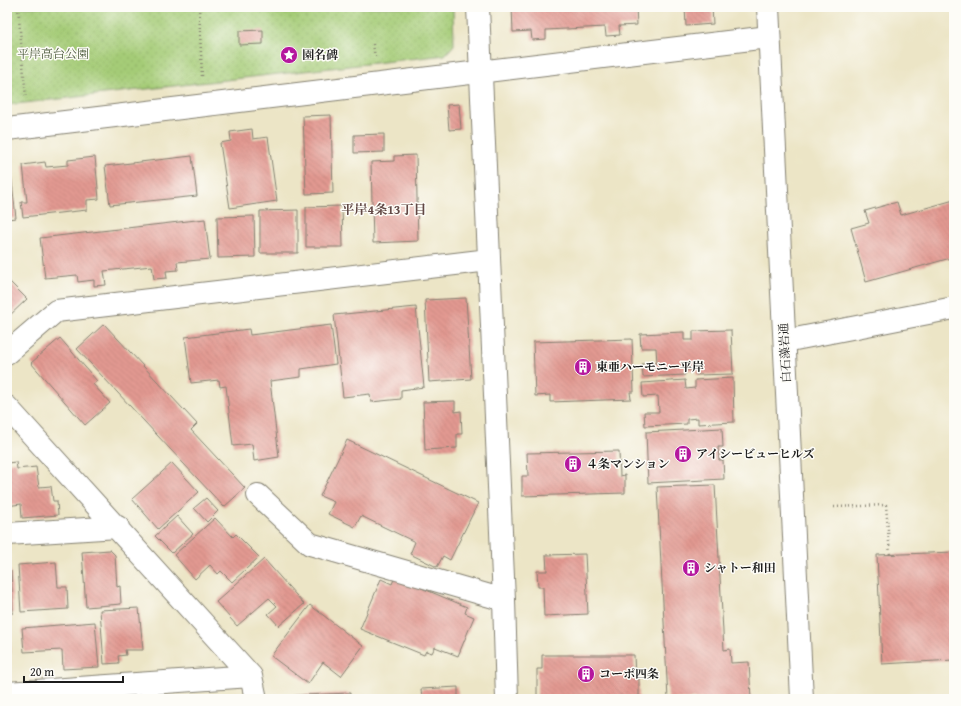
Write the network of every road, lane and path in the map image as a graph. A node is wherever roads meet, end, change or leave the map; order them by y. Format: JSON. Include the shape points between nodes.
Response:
{"nodes":[{"id":1,"x":18,"y":7,"type":"edge"},
{"id":2,"x":199,"y":7,"type":"edge"},
{"id":3,"x":478,"y":7,"type":"edge"},
{"id":4,"x":768,"y":7,"type":"edge"},
{"id":5,"x":770,"y":37,"type":"junction"},
{"id":6,"x":374,"y":44,"type":"dead end"},
{"id":7,"x":376,"y":63,"type":"dead end"},
{"id":8,"x":480,"y":71,"type":"junction"},
{"id":9,"x":202,"y":80,"type":"dead end"},
{"id":10,"x":26,"y":106,"type":"dead end"},
{"id":11,"x":7,"y":129,"type":"edge"},
{"id":12,"x":489,"y":260,"type":"junction"},
{"id":13,"x":954,"y":308,"type":"edge"},
{"id":14,"x":785,"y":341,"type":"junction"},
{"id":15,"x":7,"y":353,"type":"edge"},
{"id":16,"x":7,"y":407,"type":"edge"},
{"id":17,"x":258,"y":494,"type":"dead end"},
{"id":18,"x":834,"y":507,"type":"dead end"},
{"id":19,"x":118,"y":527,"type":"junction"},
{"id":20,"x":7,"y":534,"type":"edge"},
{"id":21,"x":890,"y":555,"type":"dead end"},
{"id":22,"x":504,"y":600,"type":"junction"},
{"id":23,"x":251,"y":676,"type":"junction"},
{"id":24,"x":7,"y":693,"type":"edge"},
{"id":25,"x":256,"y":699,"type":"edge"},
{"id":26,"x":507,"y":699,"type":"edge"},
{"id":27,"x":802,"y":699,"type":"edge"}],
"edges":[{"from":1,"to":10,"type":"path"},
{"from":2,"to":9,"type":"path"},
{"from":3,"to":8,"type":"street"},
{"from":4,"to":5,"type":"street","name":"白石藻岩通"},
{"from":5,"to":8,"type":"street"},
{"from":5,"to":14,"type":"street","name":"白石藻岩通"},
{"from":6,"to":7,"type":"path"},
{"from":8,"to":11,"type":"street"},
{"from":8,"to":12,"type":"street"},
{"from":12,"to":15,"type":"street","via":[[56,311]]},
{"from":12,"to":22,"type":"street"},
{"from":13,"to":14,"type":"street"},
{"from":14,"to":27,"type":"street","name":"白石藻岩通"},
{"from":16,"to":19,"type":"street"},
{"from":17,"to":22,"type":"street","via":[[310,544]]},
{"from":18,"to":21,"type":"path","via":[[886,504]]},
{"from":19,"to":20,"type":"street"},
{"from":19,"to":23,"type":"street"},
{"from":22,"to":26,"type":"street"},
{"from":23,"to":24,"type":"street"},
{"from":23,"to":25,"type":"street"}]}
